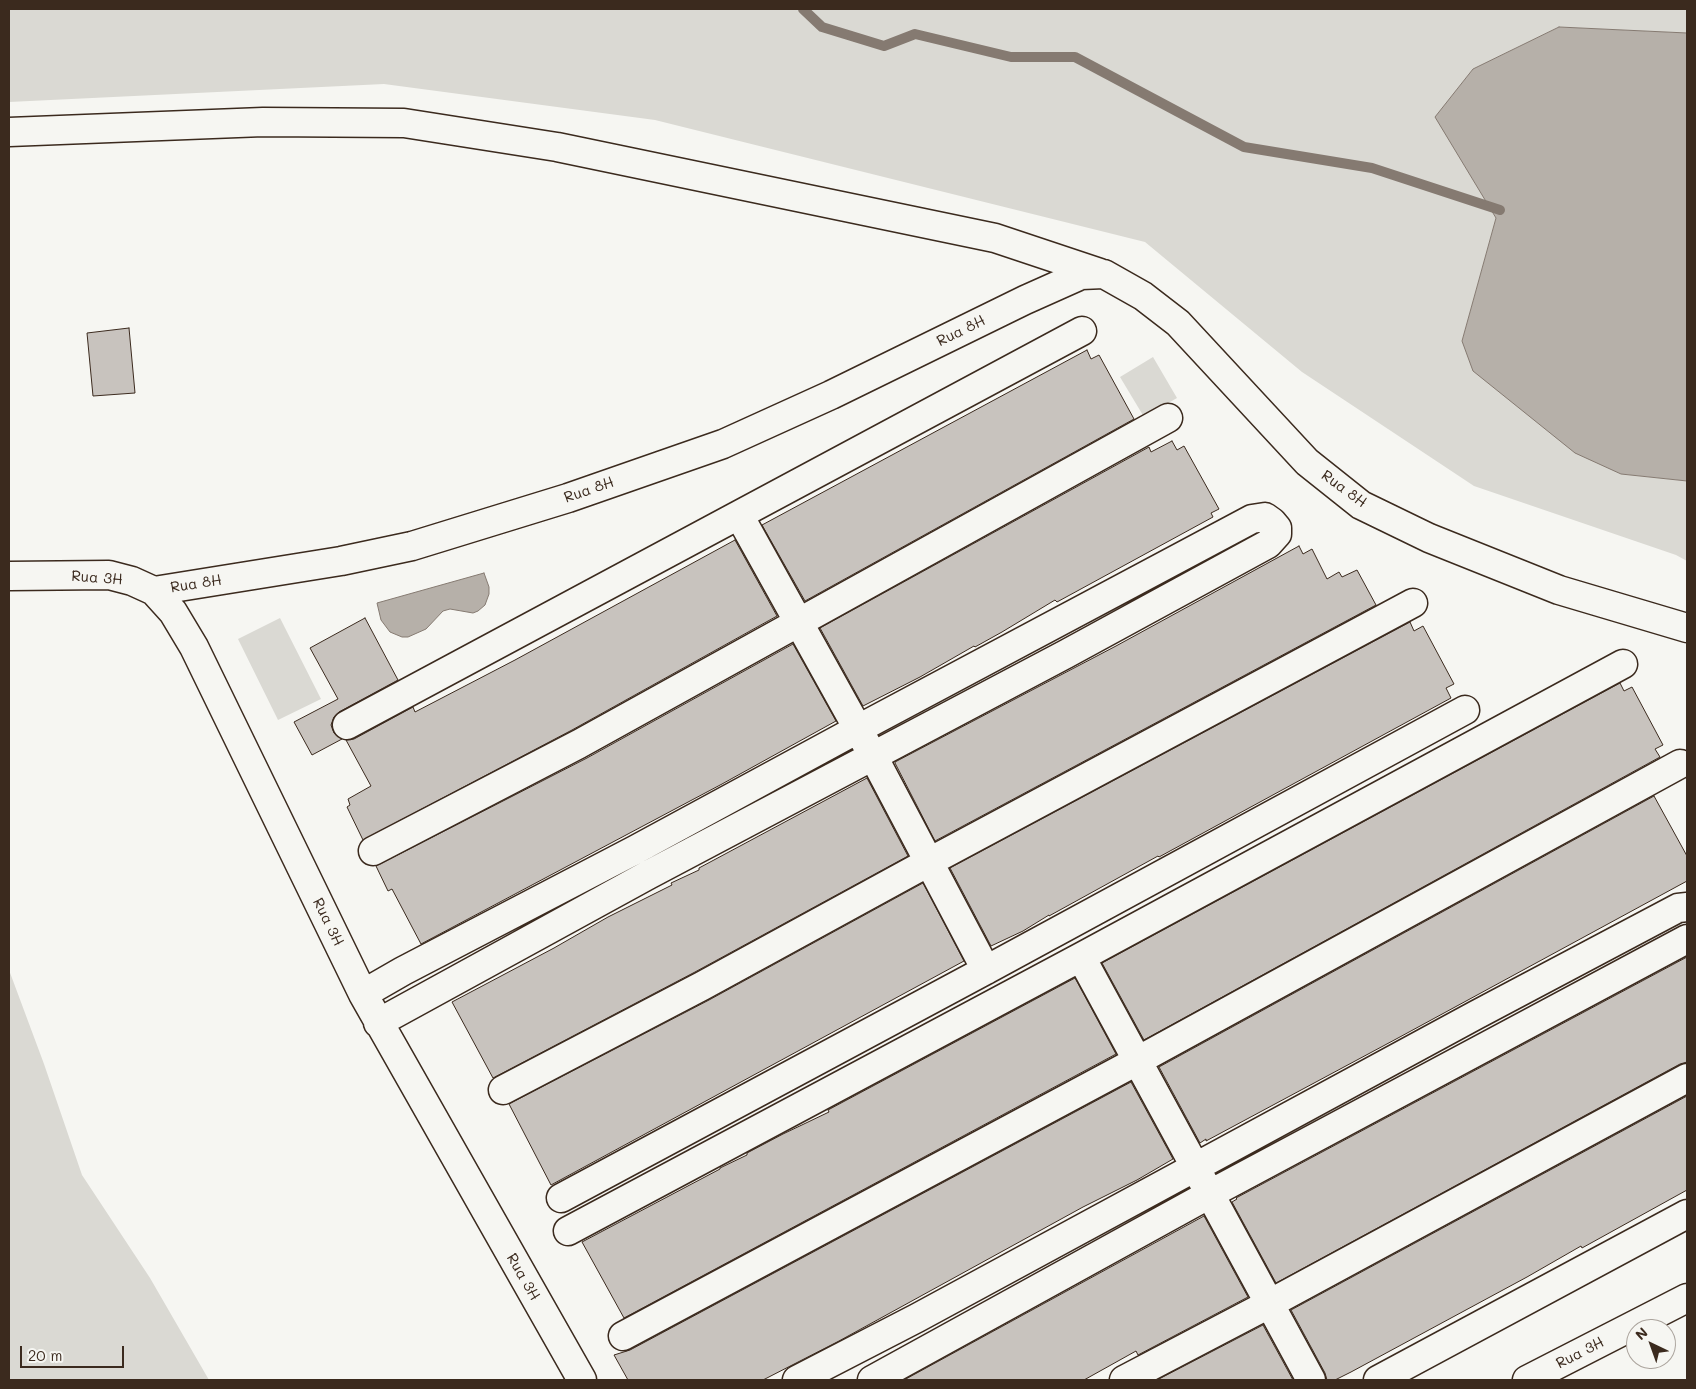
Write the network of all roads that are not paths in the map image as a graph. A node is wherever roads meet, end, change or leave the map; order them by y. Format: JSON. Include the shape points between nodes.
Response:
{"nodes":[{"id":1,"x":9,"y":132,"type":"edge"},
{"id":2,"x":1104,"y":274,"type":"junction"},
{"id":3,"x":1082,"y":331,"type":"dead end"},
{"id":4,"x":1168,"y":418,"type":"dead end"},
{"id":5,"x":739,"y":515,"type":"junction"},
{"id":6,"x":9,"y":576,"type":"edge"},
{"id":7,"x":154,"y":591,"type":"junction"},
{"id":8,"x":1414,"y":603,"type":"dead end"},
{"id":9,"x":799,"y":623,"type":"junction"},
{"id":10,"x":1687,"y":628,"type":"edge"},
{"id":11,"x":1623,"y":664,"type":"dead end"},
{"id":12,"x":1465,"y":710,"type":"dead end"},
{"id":13,"x":348,"y":725,"type":"dead end"},
{"id":14,"x":858,"y":729,"type":"junction"},
{"id":15,"x":873,"y":756,"type":"junction"},
{"id":16,"x":1680,"y":764,"type":"dead end"},
{"id":17,"x":373,"y":850,"type":"dead end"},
{"id":18,"x":929,"y":862,"type":"junction"},
{"id":19,"x":1687,"y":907,"type":"edge"},
{"id":20,"x":1687,"y":939,"type":"edge"},
{"id":21,"x":1081,"y":957,"type":"junction"},
{"id":22,"x":986,"y":970,"type":"junction"},
{"id":23,"x":363,"y":994,"type":"junction"},
{"id":24,"x":378,"y":1023,"type":"junction"},
{"id":25,"x":1137,"y":1061,"type":"junction"},
{"id":26,"x":1687,"y":1078,"type":"edge"},
{"id":27,"x":503,"y":1090,"type":"dead end"},
{"id":28,"x":1194,"y":1167,"type":"junction"},
{"id":29,"x":1210,"y":1194,"type":"junction"},
{"id":30,"x":561,"y":1198,"type":"dead end"},
{"id":31,"x":1687,"y":1214,"type":"edge"},
{"id":32,"x":568,"y":1231,"type":"dead end"},
{"id":33,"x":1687,"y":1298,"type":"edge"},
{"id":34,"x":1269,"y":1304,"type":"junction"},
{"id":35,"x":623,"y":1336,"type":"dead end"},
{"id":36,"x":582,"y":1380,"type":"edge"},
{"id":37,"x":796,"y":1380,"type":"edge"},
{"id":38,"x":872,"y":1380,"type":"edge"},
{"id":39,"x":1124,"y":1380,"type":"edge"},
{"id":40,"x":1311,"y":1380,"type":"edge"},
{"id":41,"x":1378,"y":1380,"type":"edge"},
{"id":42,"x":1527,"y":1380,"type":"edge"}],
"edges":[{"from":1,"to":2,"type":"street","via":[[263,122],[404,123],[557,146],[995,238]]},
{"from":2,"to":7,"type":"street","name":"Rua 8H","via":[[1081,275],[1072,279],[723,444],[568,498],[412,546]]},
{"from":2,"to":10,"type":"street","name":"Rua 8H","via":[[1143,296],[1178,323],[1307,462],[1361,505],[1429,538],[1559,590]]},
{"from":3,"to":5,"type":"street"},
{"from":4,"to":9,"type":"street"},
{"from":5,"to":9,"type":"street"},
{"from":5,"to":13,"type":"street"},
{"from":6,"to":7,"type":"street","name":"Rua 3H","via":[[109,575]]},
{"from":7,"to":23,"type":"street","name":"Rua 3H","via":[[173,612],[194,647]]},
{"from":8,"to":18,"type":"street"},
{"from":9,"to":14,"type":"street"},
{"from":9,"to":17,"type":"street","via":[[579,744]]},
{"from":11,"to":21,"type":"street"},
{"from":12,"to":22,"type":"street"},
{"from":14,"to":15,"type":"street"},
{"from":14,"to":15,"type":"street","via":[[1252,519],[1265,517],[1276,528],[1277,534],[1268,544]]},
{"from":14,"to":23,"type":"street"},
{"from":15,"to":18,"type":"street"},
{"from":15,"to":24,"type":"street"},
{"from":16,"to":25,"type":"street"},
{"from":18,"to":22,"type":"street"},
{"from":18,"to":27,"type":"street"},
{"from":19,"to":28,"type":"street","via":[[1678,908]]},
{"from":20,"to":29,"type":"street"},
{"from":21,"to":25,"type":"street"},
{"from":21,"to":32,"type":"street"},
{"from":22,"to":30,"type":"street"},
{"from":23,"to":24,"type":"street","name":"Rua 3H"},
{"from":24,"to":36,"type":"street","name":"Rua 3H"},
{"from":25,"to":28,"type":"street"},
{"from":25,"to":35,"type":"street"},
{"from":26,"to":34,"type":"street"},
{"from":28,"to":29,"type":"street"},
{"from":28,"to":37,"type":"street"},
{"from":29,"to":34,"type":"street"},
{"from":29,"to":38,"type":"street"},
{"from":31,"to":41,"type":"street"},
{"from":33,"to":42,"type":"street","name":"Rua 3H"},
{"from":34,"to":39,"type":"street"},
{"from":34,"to":40,"type":"street"}]}
